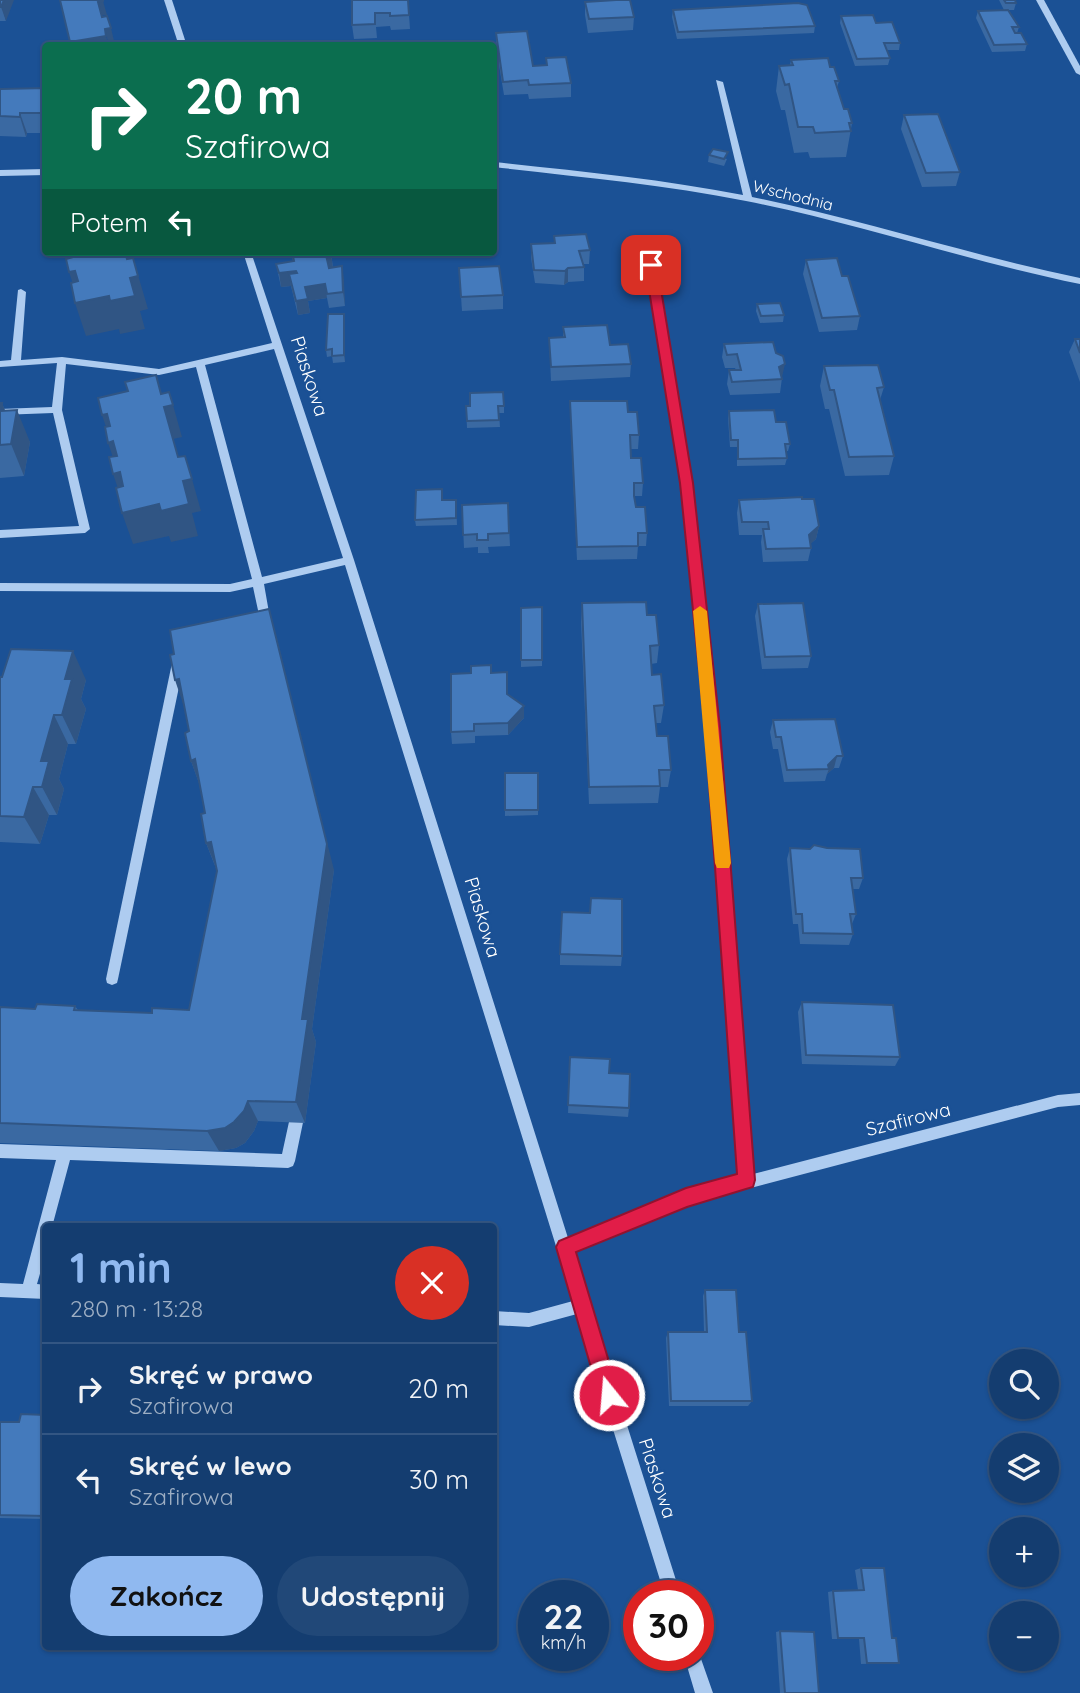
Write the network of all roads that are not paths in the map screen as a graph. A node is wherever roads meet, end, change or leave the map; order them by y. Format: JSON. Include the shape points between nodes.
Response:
{"nodes":[{"id":1,"x":168,"y":0,"type":"edge"},
{"id":2,"x":1040,"y":0,"type":"edge"},
{"id":3,"x":182,"y":42,"type":"edge"},
{"id":4,"x":1080,"y":73,"type":"edge"},
{"id":5,"x":719,"y":82,"type":"dead end"},
{"id":6,"x":497,"y":165,"type":"edge"},
{"id":7,"x":42,"y":172,"type":"edge"},
{"id":8,"x":0,"y":173,"type":"edge"},
{"id":9,"x":748,"y":198,"type":"junction"},
{"id":10,"x":248,"y":256,"type":"edge"},
{"id":11,"x":651,"y":265,"type":"dead end"},
{"id":12,"x":1080,"y":281,"type":"edge"},
{"id":13,"x":21,"y":292,"type":"dead end"},
{"id":14,"x":278,"y":345,"type":"junction"},
{"id":15,"x":62,"y":360,"type":"junction"},
{"id":16,"x":199,"y":362,"type":"junction"},
{"id":17,"x":16,"y":363,"type":"junction"},
{"id":18,"x":0,"y":364,"type":"edge"},
{"id":19,"x":57,"y":410,"type":"junction"},
{"id":20,"x":0,"y":412,"type":"edge"},
{"id":21,"x":0,"y":534,"type":"edge"},
{"id":22,"x":349,"y":560,"type":"junction"},
{"id":23,"x":258,"y":583,"type":"junction"},
{"id":24,"x":0,"y":587,"type":"edge"},
{"id":25,"x":254,"y":626,"type":"edge"},
{"id":26,"x":182,"y":646,"type":"edge"},
{"id":27,"x":112,"y":979,"type":"dead end"},
{"id":28,"x":302,"y":1094,"type":"edge"},
{"id":29,"x":1080,"y":1099,"type":"edge"},
{"id":30,"x":0,"y":1151,"type":"edge"},
{"id":31,"x":65,"y":1153,"type":"junction"},
{"id":32,"x":746,"y":1180,"type":"junction"},
{"id":33,"x":46,"y":1223,"type":"edge"},
{"id":34,"x":42,"y":1239,"type":"edge"},
{"id":35,"x":565,"y":1247,"type":"junction"},
{"id":36,"x":0,"y":1290,"type":"edge"},
{"id":37,"x":28,"y":1292,"type":"junction"},
{"id":38,"x":42,"y":1292,"type":"edge"},
{"id":39,"x":581,"y":1306,"type":"junction"},
{"id":40,"x":497,"y":1318,"type":"edge"},
{"id":41,"x":668,"y":1580,"type":"edge"},
{"id":42,"x":697,"y":1671,"type":"edge"},
{"id":43,"x":704,"y":1693,"type":"edge"}],
"edges":[{"from":1,"to":3,"type":"street"},
{"from":2,"to":4,"type":"street"},
{"from":5,"to":9,"type":"street"},
{"from":6,"to":9,"type":"street","name":"Wschodnia"},
{"from":7,"to":8,"type":"street"},
{"from":9,"to":12,"type":"street","name":"Wschodnia"},
{"from":10,"to":14,"type":"street","name":"Piaskowa"},
{"from":11,"to":32,"type":"street","via":[[686,483],[712,728]]},
{"from":13,"to":17,"type":"street"},
{"from":14,"to":16,"type":"street"},
{"from":14,"to":22,"type":"street","name":"Piaskowa"},
{"from":15,"to":16,"type":"street","via":[[159,372]]},
{"from":15,"to":17,"type":"street"},
{"from":15,"to":19,"type":"street"},
{"from":16,"to":23,"type":"street"},
{"from":17,"to":18,"type":"street"},
{"from":19,"to":20,"type":"street"},
{"from":19,"to":21,"type":"street","via":[[85,529]]},
{"from":22,"to":23,"type":"street"},
{"from":22,"to":35,"type":"street","name":"Piaskowa"},
{"from":23,"to":24,"type":"street","via":[[230,588]]},
{"from":23,"to":25,"type":"street","via":[[268,624]]},
{"from":26,"to":27,"type":"street"},
{"from":28,"to":31,"type":"street","via":[[288,1161]]},
{"from":29,"to":32,"type":"street","name":"Szafirowa"},
{"from":30,"to":31,"type":"street"},
{"from":31,"to":33,"type":"street"},
{"from":32,"to":35,"type":"street","name":"Szafirowa","via":[[686,1198]]},
{"from":34,"to":37,"type":"street"},
{"from":35,"to":39,"type":"street","name":"Piaskowa"},
{"from":36,"to":37,"type":"street"},
{"from":37,"to":38,"type":"street"},
{"from":39,"to":40,"type":"street","via":[[529,1320]]},
{"from":39,"to":41,"type":"street","name":"Piaskowa"},
{"from":42,"to":43,"type":"street"}]}
